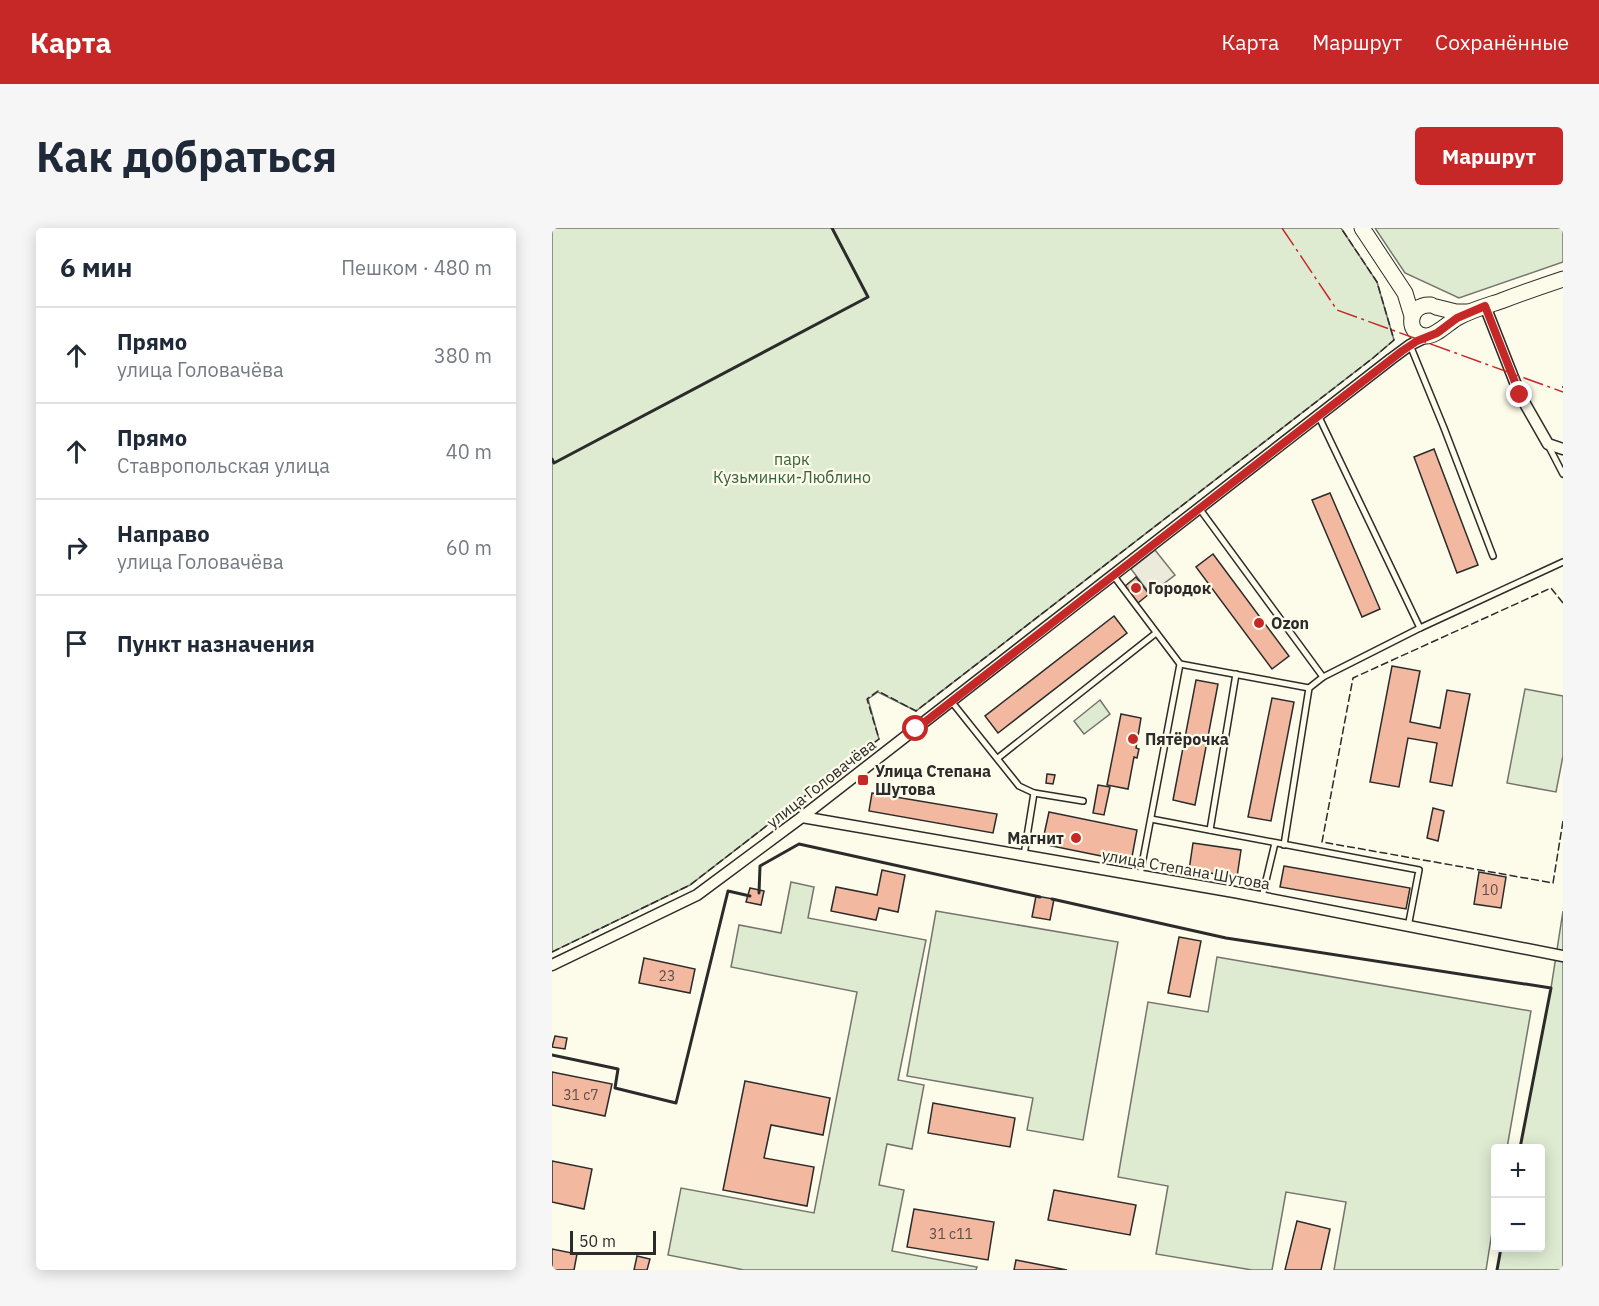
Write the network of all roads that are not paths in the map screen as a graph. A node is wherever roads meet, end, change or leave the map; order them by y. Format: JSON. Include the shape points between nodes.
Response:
{"nodes":[{"id":1,"x":1362,"y":228,"type":"edge"},
{"id":2,"x":1563,"y":279,"type":"edge"},
{"id":3,"x":1401,"y":285,"type":"junction"},
{"id":4,"x":1434,"y":306,"type":"junction"},
{"id":5,"x":1478,"y":309,"type":"junction"},
{"id":6,"x":1412,"y":319,"type":"junction"},
{"id":7,"x":1434,"y":333,"type":"junction"},
{"id":8,"x":1406,"y":348,"type":"junction"},
{"id":9,"x":1318,"y":415,"type":"junction"},
{"id":10,"x":1548,"y":444,"type":"junction"},
{"id":11,"x":1563,"y":449,"type":"edge"},
{"id":12,"x":1563,"y":474,"type":"edge"},
{"id":13,"x":1199,"y":508,"type":"junction"},
{"id":14,"x":1493,"y":556,"type":"dead end"},
{"id":15,"x":1563,"y":562,"type":"edge"},
{"id":16,"x":1113,"y":575,"type":"junction"},
{"id":17,"x":1419,"y":628,"type":"junction"},
{"id":18,"x":1156,"y":633,"type":"junction"},
{"id":19,"x":1180,"y":664,"type":"junction"},
{"id":20,"x":1236,"y":674,"type":"junction"},
{"id":21,"x":1323,"y":677,"type":"junction"},
{"id":22,"x":1309,"y":688,"type":"junction"},
{"id":23,"x":951,"y":701,"type":"junction"},
{"id":24,"x":998,"y":758,"type":"junction"},
{"id":25,"x":1034,"y":793,"type":"junction"},
{"id":26,"x":1083,"y":801,"type":"dead end"},
{"id":27,"x":802,"y":817,"type":"junction"},
{"id":28,"x":1151,"y":819,"type":"junction"},
{"id":29,"x":1210,"y":830,"type":"junction"},
{"id":30,"x":1275,"y":843,"type":"junction"},
{"id":31,"x":1284,"y":845,"type":"junction"},
{"id":32,"x":1024,"y":855,"type":"junction"},
{"id":33,"x":1140,"y":875,"type":"junction"},
{"id":34,"x":1262,"y":897,"type":"junction"},
{"id":35,"x":1408,"y":927,"type":"junction"},
{"id":36,"x":1563,"y":956,"type":"edge"},
{"id":37,"x":552,"y":965,"type":"edge"}],
"edges":[{"from":1,"to":3,"type":"street"},
{"from":2,"to":5,"type":"street"},
{"from":3,"to":4,"type":"street"},
{"from":3,"to":6,"type":"street"},
{"from":4,"to":5,"type":"street","via":[[1456,312]]},
{"from":4,"to":6,"type":"street","via":[[1418,308]]},
{"from":4,"to":7,"type":"street","via":[[1443,320]]},
{"from":5,"to":7,"type":"street"},
{"from":5,"to":10,"type":"street"},
{"from":6,"to":7,"type":"street","via":[[1418,333]]},
{"from":6,"to":8,"type":"street"},
{"from":7,"to":8,"type":"street","name":"улица Головачёва"},
{"from":8,"to":9,"type":"street","name":"улица Головачёва"},
{"from":8,"to":14,"type":"lane","via":[[1444,428]]},
{"from":9,"to":13,"type":"street","name":"улица Головачёва"},
{"from":9,"to":17,"type":"lane"},
{"from":10,"to":11,"type":"street"},
{"from":10,"to":12,"type":"lane"},
{"from":13,"to":16,"type":"street","name":"улица Головачёва"},
{"from":13,"to":21,"type":"lane"},
{"from":15,"to":17,"type":"lane"},
{"from":16,"to":18,"type":"lane"},
{"from":16,"to":23,"type":"street","name":"улица Головачёва"},
{"from":17,"to":21,"type":"lane"},
{"from":18,"to":19,"type":"lane"},
{"from":18,"to":24,"type":"lane"},
{"from":19,"to":20,"type":"lane"},
{"from":19,"to":28,"type":"lane"},
{"from":20,"to":22,"type":"lane"},
{"from":20,"to":29,"type":"lane"},
{"from":21,"to":22,"type":"lane"},
{"from":22,"to":31,"type":"lane"},
{"from":23,"to":24,"type":"lane"},
{"from":23,"to":27,"type":"street","name":"улица Головачёва"},
{"from":24,"to":25,"type":"lane","via":[[1019,786]]},
{"from":25,"to":26,"type":"lane"},
{"from":25,"to":32,"type":"lane"},
{"from":27,"to":32,"type":"street","name":"улица Степана Шутова"},
{"from":27,"to":37,"type":"street","name":"улица Головачёва","via":[[697,895]]},
{"from":28,"to":29,"type":"lane"},
{"from":28,"to":33,"type":"lane"},
{"from":29,"to":30,"type":"lane"},
{"from":30,"to":31,"type":"lane"},
{"from":30,"to":34,"type":"lane"},
{"from":31,"to":35,"type":"lane","via":[[1419,870]]},
{"from":32,"to":33,"type":"street","name":"улица Степана Шутова"},
{"from":33,"to":34,"type":"street","name":"улица Степана Шутова"},
{"from":34,"to":35,"type":"street","name":"улица Степана Шутова"},
{"from":35,"to":36,"type":"street","name":"улица Степана Шутова"}]}
